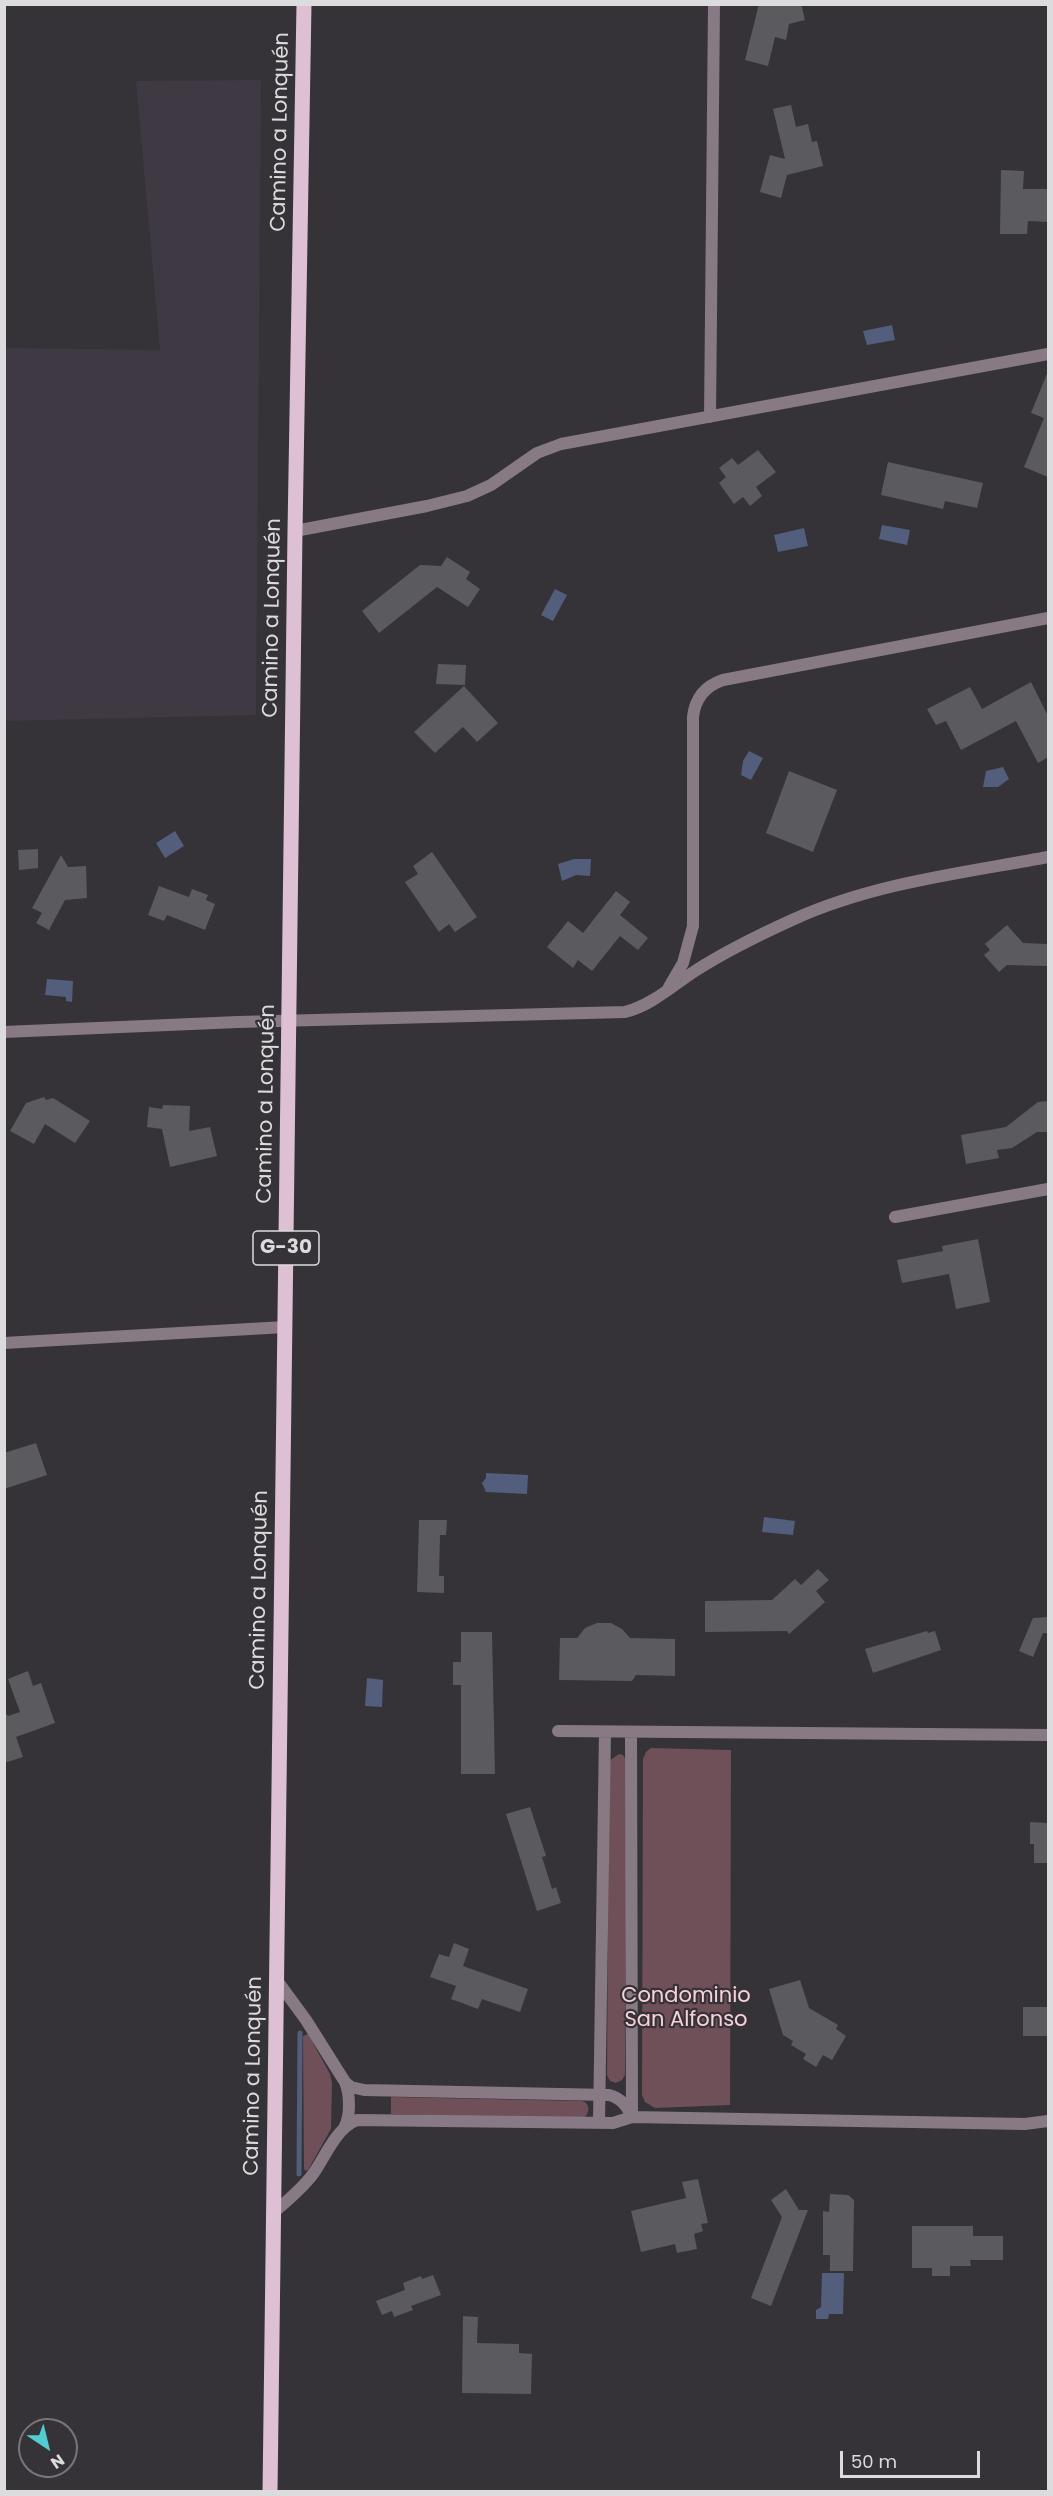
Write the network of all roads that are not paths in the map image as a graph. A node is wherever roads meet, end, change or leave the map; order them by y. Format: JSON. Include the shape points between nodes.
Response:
{"nodes":[{"id":1,"x":304,"y":4,"type":"edge"},
{"id":2,"x":714,"y":4,"type":"edge"},
{"id":3,"x":1048,"y":354,"type":"edge"},
{"id":4,"x":710,"y":417,"type":"junction"},
{"id":5,"x":295,"y":531,"type":"junction"},
{"id":6,"x":1048,"y":618,"type":"edge"},
{"id":7,"x":1048,"y":857,"type":"edge"},
{"id":8,"x":666,"y":990,"type":"junction"},
{"id":9,"x":289,"y":1021,"type":"junction"},
{"id":10,"x":4,"y":1032,"type":"edge"},
{"id":11,"x":1048,"y":1189,"type":"edge"},
{"id":12,"x":895,"y":1217,"type":"dead end"},
{"id":13,"x":285,"y":1327,"type":"junction"},
{"id":14,"x":4,"y":1343,"type":"edge"},
{"id":15,"x":558,"y":1731,"type":"dead end"},
{"id":16,"x":605,"y":1732,"type":"junction"},
{"id":17,"x":631,"y":1733,"type":"junction"},
{"id":18,"x":1048,"y":1735,"type":"edge"},
{"id":19,"x":276,"y":1979,"type":"junction"},
{"id":20,"x":345,"y":2082,"type":"junction"},
{"id":21,"x":599,"y":2094,"type":"junction"},
{"id":22,"x":632,"y":2117,"type":"junction"},
{"id":23,"x":1048,"y":2121,"type":"edge"},
{"id":24,"x":599,"y":2123,"type":"junction"},
{"id":25,"x":344,"y":2128,"type":"junction"},
{"id":26,"x":273,"y":2213,"type":"junction"},
{"id":27,"x":270,"y":2492,"type":"edge"}],
"edges":[{"from":1,"to":5,"type":"main road","name":"Camino a Lonquén","number":"G-30"},
{"from":2,"to":4,"type":"street"},
{"from":3,"to":4,"type":"street"},
{"from":4,"to":5,"type":"street","via":[[561,444],[537,453],[491,485],[467,496]]},
{"from":5,"to":9,"type":"main road","name":"Camino a Lonquén","number":"G-30"},
{"from":6,"to":8,"type":"street","via":[[723,680],[704,691],[693,717],[693,926],[682,963]]},
{"from":7,"to":8,"type":"street","via":[[893,885],[828,904],[718,957]]},
{"from":8,"to":9,"type":"street","via":[[645,1006],[612,1014]]},
{"from":9,"to":10,"type":"street"},
{"from":9,"to":13,"type":"main road","name":"Camino a Lonquén","number":"G-30"},
{"from":11,"to":12,"type":"street"},
{"from":13,"to":14,"type":"street"},
{"from":13,"to":19,"type":"main road","name":"Camino a Lonquén","number":"G-30"},
{"from":15,"to":16,"type":"street"},
{"from":16,"to":17,"type":"street"},
{"from":16,"to":21,"type":"street"},
{"from":17,"to":18,"type":"street"},
{"from":17,"to":22,"type":"street"},
{"from":19,"to":20,"type":"street"},
{"from":19,"to":26,"type":"main road","name":"Camino a Lonquén","number":"G-30"},
{"from":20,"to":21,"type":"street","via":[[364,2090]]},
{"from":20,"to":25,"type":"street","via":[[348,2109]]},
{"from":21,"to":22,"type":"street","via":[[620,2099]]},
{"from":21,"to":24,"type":"street"},
{"from":22,"to":23,"type":"street","via":[[1024,2124]]},
{"from":22,"to":24,"type":"street","via":[[622,2122]]},
{"from":24,"to":25,"type":"street","via":[[375,2119],[357,2120]]},
{"from":25,"to":26,"type":"street","via":[[313,2174]]},
{"from":26,"to":27,"type":"main road","name":"Camino a Lonquén","number":"G-30"}]}
